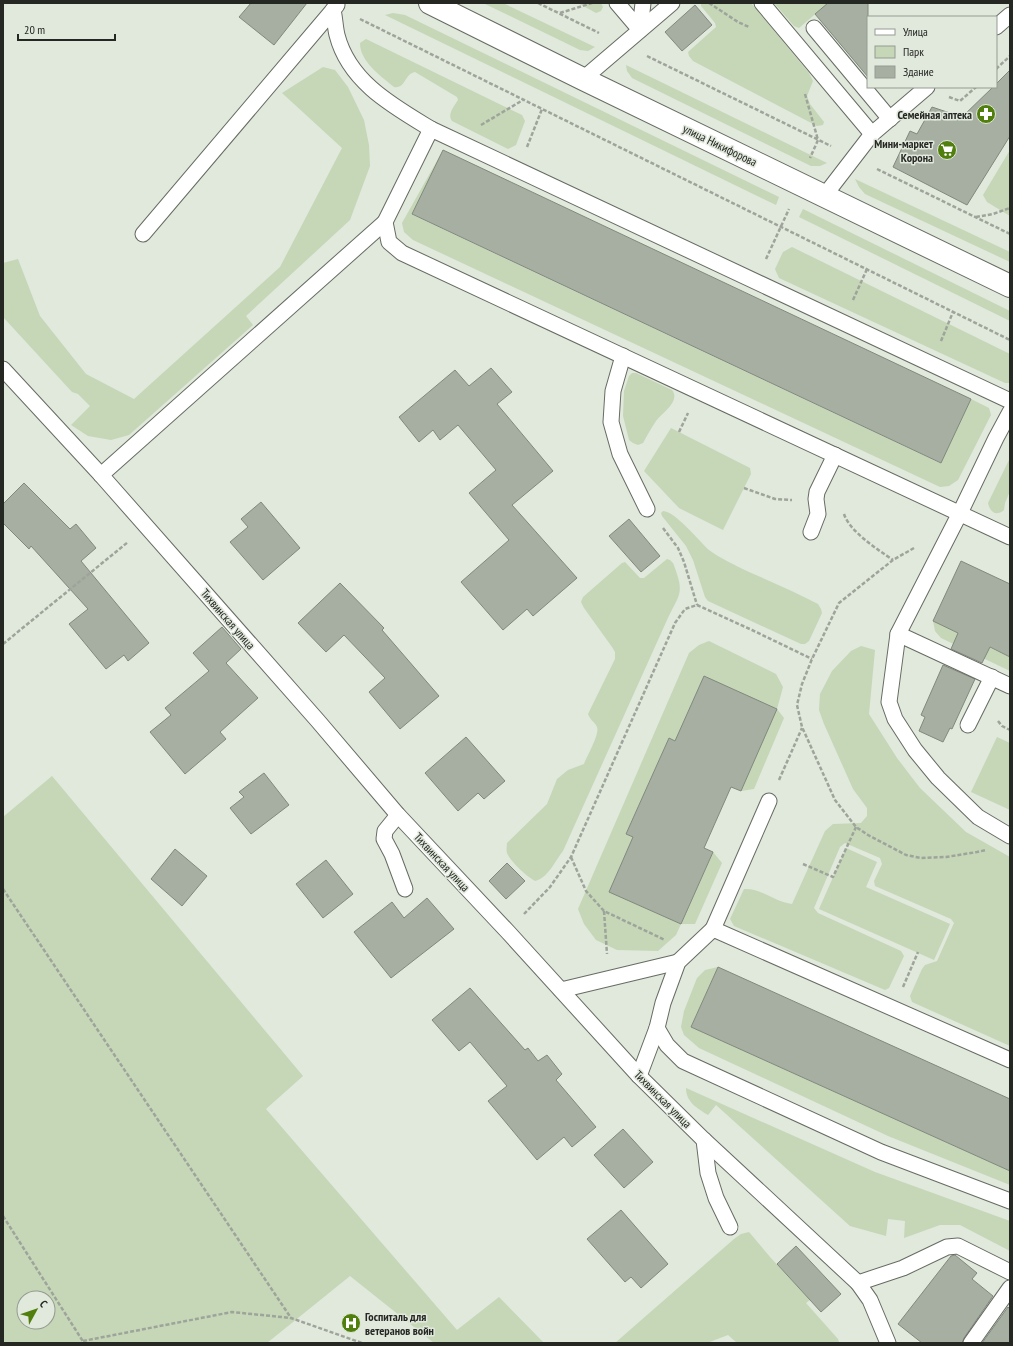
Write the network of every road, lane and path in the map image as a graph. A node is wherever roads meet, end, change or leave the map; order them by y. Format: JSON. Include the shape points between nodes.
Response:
{"nodes":[{"id":1,"x":430,"y":3,"type":"edge"},
{"id":2,"x":538,"y":3,"type":"edge"},
{"id":3,"x":592,"y":3,"type":"edge"},
{"id":4,"x":618,"y":3,"type":"edge"},
{"id":5,"x":643,"y":3,"type":"edge"},
{"id":6,"x":672,"y":3,"type":"edge"},
{"id":7,"x":762,"y":3,"type":"edge"},
{"id":8,"x":336,"y":7,"type":"edge"},
{"id":9,"x":559,"y":13,"type":"junction"},
{"id":10,"x":1010,"y":15,"type":"edge"},
{"id":11,"x":997,"y":26,"type":"edge"},
{"id":12,"x":814,"y":28,"type":"dead end"},
{"id":13,"x":640,"y":30,"type":"junction"},
{"id":14,"x":623,"y":45,"type":"junction"},
{"id":15,"x":1010,"y":56,"type":"edge"},
{"id":16,"x":997,"y":68,"type":"edge"},
{"id":17,"x":583,"y":79,"type":"junction"},
{"id":18,"x":926,"y":88,"type":"edge"},
{"id":19,"x":524,"y":100,"type":"junction"},
{"id":20,"x":542,"y":109,"type":"junction"},
{"id":21,"x":890,"y":119,"type":"junction"},
{"id":22,"x":431,"y":129,"type":"junction"},
{"id":23,"x":872,"y":134,"type":"junction"},
{"id":24,"x":455,"y":140,"type":"junction"},
{"id":25,"x":853,"y":157,"type":"junction"},
{"id":26,"x":519,"y":170,"type":"junction"},
{"id":27,"x":825,"y":195,"type":"junction"},
{"id":28,"x":1010,"y":208,"type":"edge"},
{"id":29,"x":975,"y":217,"type":"junction"},
{"id":30,"x":385,"y":222,"type":"junction"},
{"id":31,"x":143,"y":234,"type":"dead end"},
{"id":32,"x":1010,"y":234,"type":"edge"},
{"id":33,"x":867,"y":270,"type":"junction"},
{"id":34,"x":1010,"y":286,"type":"edge"},
{"id":35,"x":953,"y":312,"type":"junction"},
{"id":36,"x":842,"y":322,"type":"junction"},
{"id":37,"x":1010,"y":340,"type":"edge"},
{"id":38,"x":623,"y":356,"type":"junction"},
{"id":39,"x":930,"y":364,"type":"junction"},
{"id":40,"x":3,"y":369,"type":"edge"},
{"id":41,"x":1010,"y":401,"type":"edge"},
{"id":42,"x":1010,"y":412,"type":"edge"},
{"id":43,"x":835,"y":455,"type":"junction"},
{"id":44,"x":101,"y":475,"type":"junction"},
{"id":45,"x":648,"y":509,"type":"joint"},
{"id":46,"x":843,"y":511,"type":"dead end"},
{"id":47,"x":960,"y":513,"type":"junction"},
{"id":48,"x":147,"y":527,"type":"junction"},
{"id":49,"x":811,"y":532,"type":"dead end"},
{"id":50,"x":1010,"y":537,"type":"edge"},
{"id":51,"x":916,"y":546,"type":"dead end"},
{"id":52,"x":893,"y":560,"type":"junction"},
{"id":53,"x":697,"y":606,"type":"junction"},
{"id":54,"x":898,"y":634,"type":"junction"},
{"id":55,"x":3,"y":644,"type":"edge"},
{"id":56,"x":812,"y":659,"type":"junction"},
{"id":57,"x":992,"y":677,"type":"junction"},
{"id":58,"x":1010,"y":686,"type":"edge"},
{"id":59,"x":997,"y":716,"type":"dead end"},
{"id":60,"x":968,"y":725,"type":"dead end"},
{"id":61,"x":802,"y":728,"type":"junction"},
{"id":62,"x":1010,"y":730,"type":"edge"},
{"id":63,"x":769,"y":801,"type":"joint"},
{"id":64,"x":398,"y":815,"type":"junction"},
{"id":65,"x":856,"y":827,"type":"junction"},
{"id":66,"x":1010,"y":836,"type":"edge"},
{"id":67,"x":990,"y":848,"type":"dead end"},
{"id":68,"x":571,"y":857,"type":"junction"},
{"id":69,"x":803,"y":864,"type":"dead end"},
{"id":70,"x":3,"y":889,"type":"edge"},
{"id":71,"x":405,"y":889,"type":"dead end"},
{"id":72,"x":604,"y":910,"type":"junction"},
{"id":73,"x":713,"y":929,"type":"junction"},
{"id":74,"x":508,"y":932,"type":"junction"},
{"id":75,"x":690,"y":951,"type":"junction"},
{"id":76,"x":918,"y":952,"type":"dead end"},
{"id":77,"x":678,"y":962,"type":"junction"},
{"id":78,"x":609,"y":978,"type":"junction"},
{"id":79,"x":561,"y":990,"type":"junction"},
{"id":80,"x":893,"y":1009,"type":"junction"},
{"id":81,"x":657,"y":1028,"type":"junction"},
{"id":82,"x":1010,"y":1060,"type":"edge"},
{"id":83,"x":639,"y":1076,"type":"junction"},
{"id":84,"x":704,"y":1140,"type":"junction"},
{"id":85,"x":1010,"y":1201,"type":"edge"},
{"id":86,"x":3,"y":1216,"type":"edge"},
{"id":87,"x":730,"y":1227,"type":"dead end"},
{"id":88,"x":1010,"y":1272,"type":"edge"},
{"id":89,"x":858,"y":1283,"type":"junction"},
{"id":90,"x":1010,"y":1288,"type":"edge"},
{"id":91,"x":291,"y":1318,"type":"junction"},
{"id":92,"x":84,"y":1342,"type":"edge"},
{"id":93,"x":362,"y":1343,"type":"edge"},
{"id":94,"x":888,"y":1343,"type":"edge"},
{"id":95,"x":971,"y":1343,"type":"edge"}],
"edges":[{"from":1,"to":17,"type":"main road","name":"улица Никифорова"},
{"from":2,"to":9,"type":"path"},
{"from":3,"to":9,"type":"path"},
{"from":4,"to":13,"type":"lane"},
{"from":5,"to":13,"type":"lane"},
{"from":6,"to":13,"type":"lane"},
{"from":7,"to":23,"type":"lane"},
{"from":8,"to":19,"type":"path"},
{"from":8,"to":22,"type":"lane","via":[[338,36],[346,57],[360,78],[390,104]]},
{"from":8,"to":31,"type":"lane"},
{"from":9,"to":14,"type":"path"},
{"from":10,"to":11,"type":"lane"},
{"from":12,"to":21,"type":"lane"},
{"from":13,"to":14,"type":"lane"},
{"from":14,"to":17,"type":"lane"},
{"from":14,"to":25,"type":"path"},
{"from":15,"to":16,"type":"path"},
{"from":17,"to":27,"type":"main road","name":"улица Никифорова"},
{"from":18,"to":21,"type":"lane"},
{"from":19,"to":20,"type":"path"},
{"from":19,"to":24,"type":"path"},
{"from":20,"to":26,"type":"path"},
{"from":20,"to":33,"type":"path"},
{"from":21,"to":23,"type":"lane"},
{"from":22,"to":24,"type":"lane"},
{"from":22,"to":30,"type":"lane"},
{"from":23,"to":25,"type":"lane"},
{"from":24,"to":26,"type":"lane"},
{"from":25,"to":27,"type":"lane"},
{"from":25,"to":29,"type":"path"},
{"from":26,"to":36,"type":"lane"},
{"from":27,"to":34,"type":"main road","name":"улица Никифорова"},
{"from":28,"to":29,"type":"path"},
{"from":29,"to":32,"type":"path"},
{"from":30,"to":38,"type":"lane","via":[[389,242],[402,253]]},
{"from":30,"to":44,"type":"lane"},
{"from":33,"to":35,"type":"path"},
{"from":33,"to":36,"type":"path"},
{"from":35,"to":37,"type":"path"},
{"from":35,"to":39,"type":"path"},
{"from":36,"to":39,"type":"lane"},
{"from":38,"to":43,"type":"lane"},
{"from":38,"to":45,"type":"lane","via":[[613,390],[611,422],[620,454]]},
{"from":39,"to":41,"type":"lane"},
{"from":40,"to":44,"type":"lane","name":"Тихвинская улица"},
{"from":42,"to":47,"type":"lane"},
{"from":43,"to":47,"type":"lane"},
{"from":43,"to":49,"type":"lane","via":[[817,492],[818,514]]},
{"from":44,"to":48,"type":"lane","name":"Тихвинская улица"},
{"from":45,"to":53,"type":"path","via":[[678,548]]},
{"from":46,"to":52,"type":"path","via":[[845,518],[861,538]]},
{"from":47,"to":50,"type":"lane"},
{"from":47,"to":54,"type":"lane"},
{"from":48,"to":55,"type":"path"},
{"from":48,"to":64,"type":"lane","name":"Тихвинская улица"},
{"from":51,"to":52,"type":"path"},
{"from":52,"to":56,"type":"path","via":[[839,604]]},
{"from":53,"to":56,"type":"path"},
{"from":53,"to":68,"type":"path","via":[[685,610],[675,623]]},
{"from":54,"to":57,"type":"lane"},
{"from":54,"to":66,"type":"lane","via":[[889,702],[895,719],[915,750],[938,778],[978,817]]},
{"from":56,"to":61,"type":"path","via":[[797,705]]},
{"from":57,"to":58,"type":"lane"},
{"from":57,"to":60,"type":"lane"},
{"from":59,"to":62,"type":"path","via":[[998,722]]},
{"from":61,"to":63,"type":"path"},
{"from":61,"to":65,"type":"path","via":[[835,800]]},
{"from":63,"to":73,"type":"lane"},
{"from":64,"to":71,"type":"lane","via":[[385,831],[384,839]]},
{"from":64,"to":74,"type":"lane","name":"Тихвинская улица"},
{"from":65,"to":67,"type":"path","via":[[906,855],[921,858],[970,854]]},
{"from":65,"to":69,"type":"path","via":[[833,877]]},
{"from":68,"to":72,"type":"path","via":[[586,891]]},
{"from":68,"to":74,"type":"path","via":[[550,887]]},
{"from":70,"to":91,"type":"path"},
{"from":72,"to":75,"type":"path"},
{"from":72,"to":78,"type":"path"},
{"from":73,"to":75,"type":"lane"},
{"from":73,"to":80,"type":"lane"},
{"from":74,"to":79,"type":"lane","name":"Тихвинская улица"},
{"from":75,"to":77,"type":"lane"},
{"from":76,"to":80,"type":"path"},
{"from":77,"to":78,"type":"lane"},
{"from":77,"to":81,"type":"lane","via":[[662,1003]]},
{"from":78,"to":79,"type":"lane"},
{"from":79,"to":83,"type":"lane","name":"Тихвинская улица"},
{"from":80,"to":82,"type":"lane"},
{"from":81,"to":83,"type":"lane"},
{"from":81,"to":85,"type":"lane","via":[[668,1046],[683,1061],[881,1152]]},
{"from":83,"to":84,"type":"lane","name":"Тихвинская улица"},
{"from":84,"to":87,"type":"lane","via":[[708,1173],[716,1198]]},
{"from":84,"to":89,"type":"lane","name":"Тихвинская улица"},
{"from":86,"to":92,"type":"path"},
{"from":88,"to":89,"type":"lane","via":[[958,1246],[947,1247],[903,1268]]},
{"from":89,"to":94,"type":"lane","name":"Тихвинская улица","via":[[870,1300]]},
{"from":90,"to":95,"type":"lane"},
{"from":91,"to":92,"type":"path","via":[[232,1312]]},
{"from":91,"to":93,"type":"path"}]}
